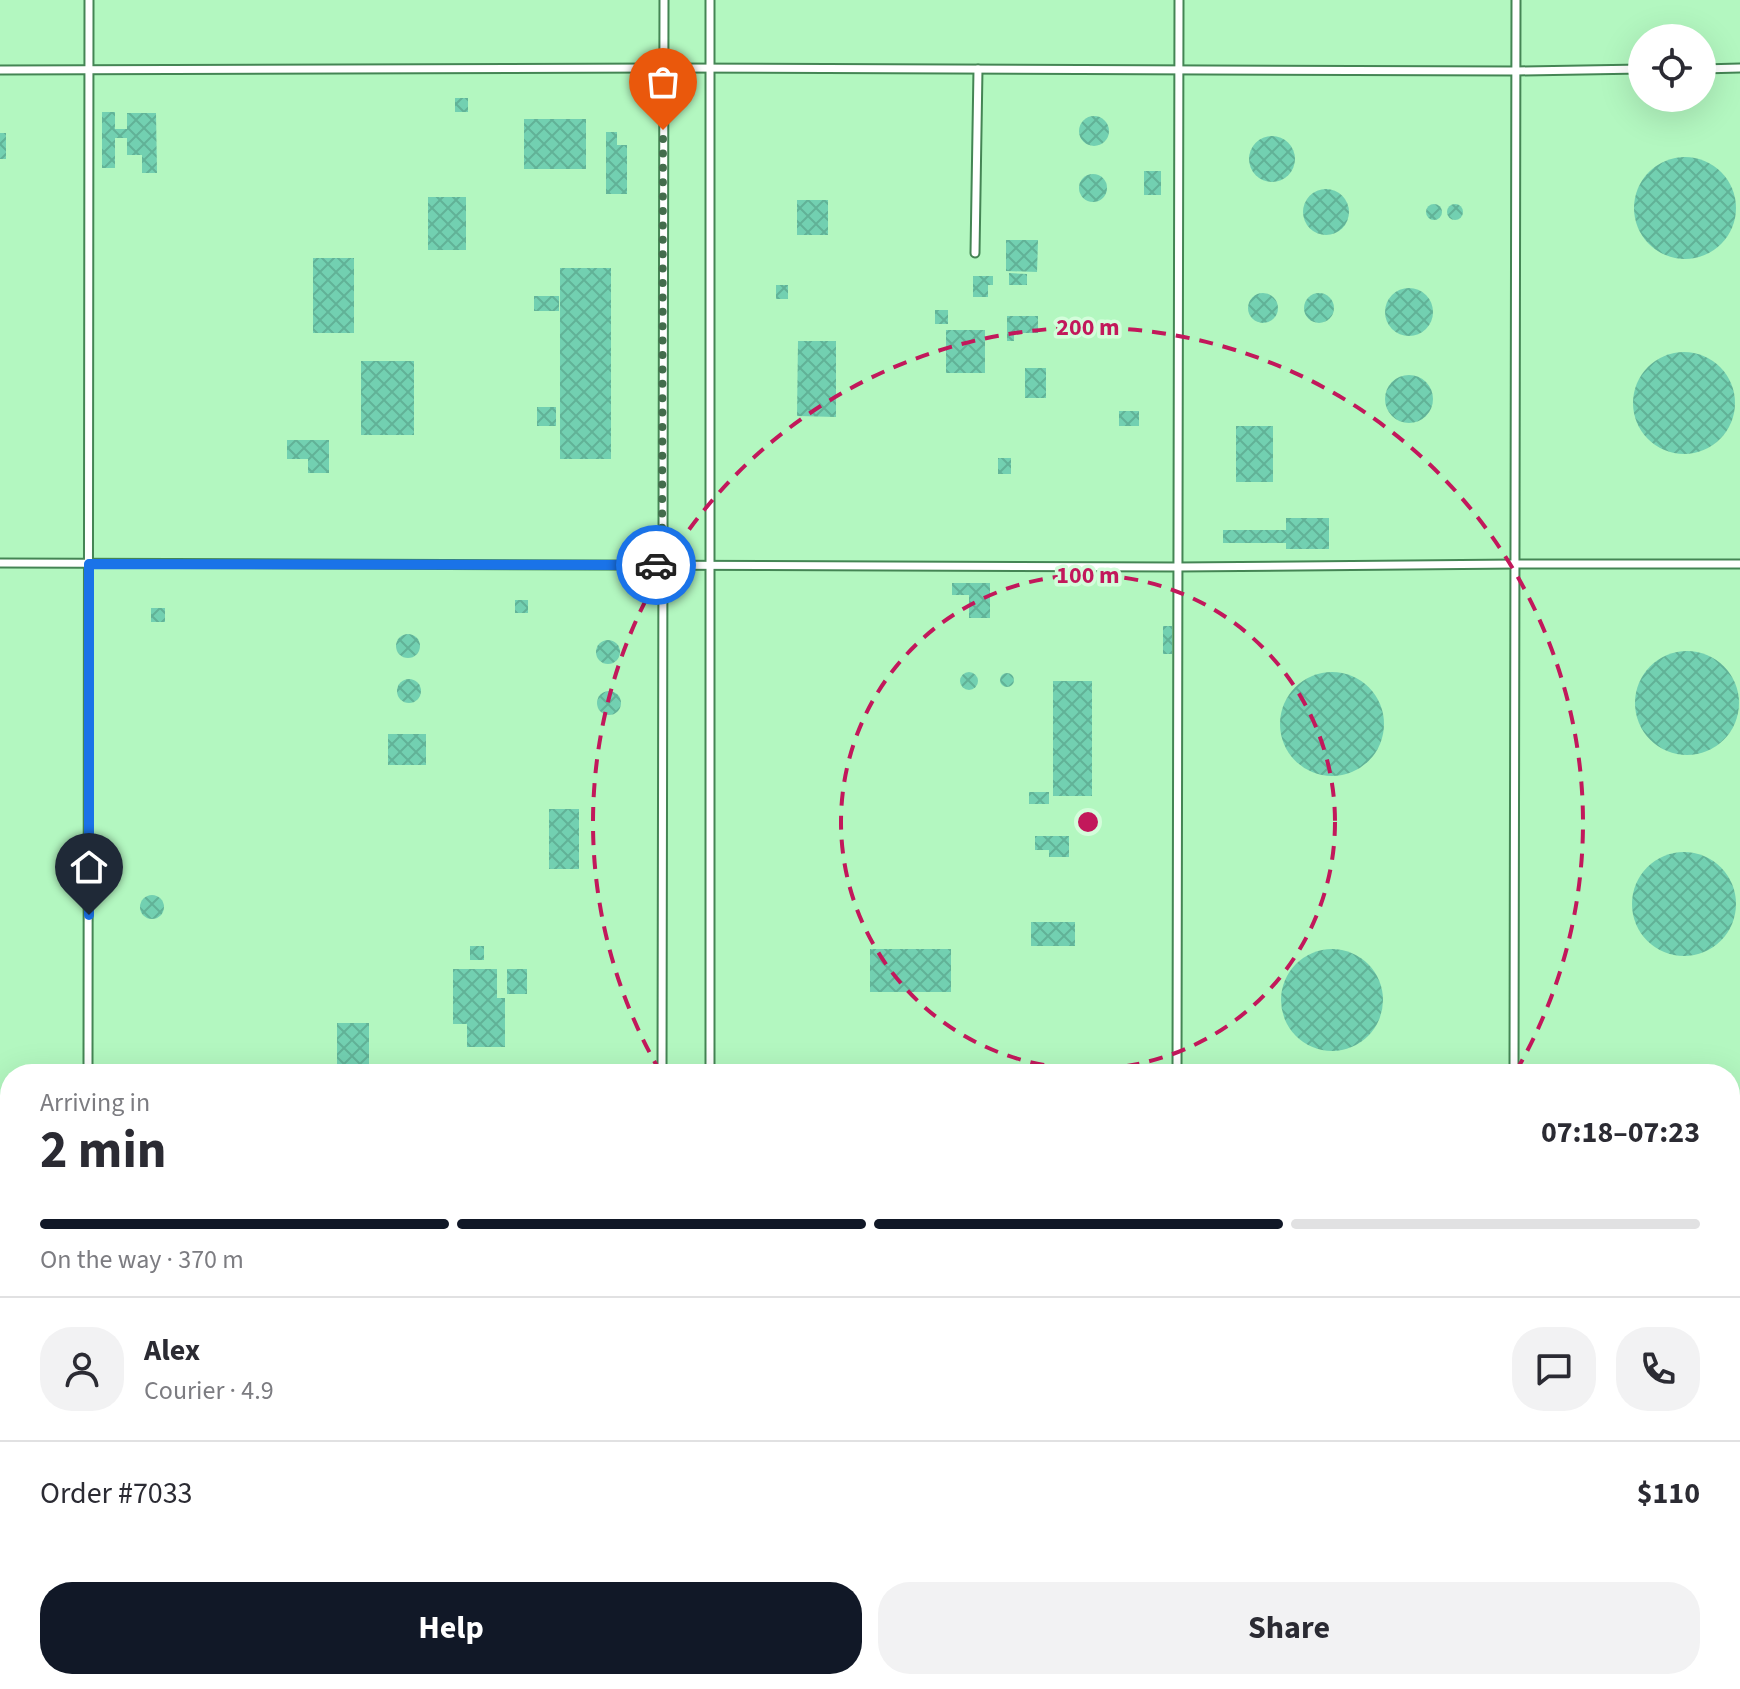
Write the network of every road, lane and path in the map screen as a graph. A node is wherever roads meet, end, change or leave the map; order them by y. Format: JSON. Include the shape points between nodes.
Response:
{"nodes":[{"id":1,"x":89,"y":0,"type":"edge"},
{"id":2,"x":664,"y":0,"type":"edge"},
{"id":3,"x":710,"y":0,"type":"edge"},
{"id":4,"x":1179,"y":0,"type":"edge"},
{"id":5,"x":1516,"y":0,"type":"edge"},
{"id":6,"x":664,"y":68,"type":"junction"},
{"id":7,"x":1740,"y":68,"type":"edge"},
{"id":8,"x":710,"y":69,"type":"junction"},
{"id":9,"x":978,"y":69,"type":"junction"},
{"id":10,"x":1178,"y":69,"type":"junction"},
{"id":11,"x":1628,"y":69,"type":"edge"},
{"id":12,"x":1716,"y":69,"type":"edge"},
{"id":13,"x":0,"y":70,"type":"edge"},
{"id":14,"x":89,"y":70,"type":"junction"},
{"id":15,"x":1517,"y":71,"type":"junction"},
{"id":16,"x":975,"y":253,"type":"dead end"},
{"id":17,"x":0,"y":563,"type":"edge"},
{"id":18,"x":89,"y":564,"type":"junction"},
{"id":19,"x":710,"y":564,"type":"junction"},
{"id":20,"x":1516,"y":564,"type":"junction"},
{"id":21,"x":1740,"y":564,"type":"edge"},
{"id":22,"x":662,"y":565,"type":"junction"},
{"id":23,"x":1178,"y":567,"type":"junction"},
{"id":24,"x":88,"y":1064,"type":"edge"},
{"id":25,"x":662,"y":1064,"type":"edge"},
{"id":26,"x":710,"y":1064,"type":"edge"},
{"id":27,"x":1177,"y":1064,"type":"edge"},
{"id":28,"x":1514,"y":1064,"type":"edge"}],
"edges":[{"from":1,"to":14,"type":"lane"},
{"from":2,"to":6,"type":"lane"},
{"from":3,"to":8,"type":"lane"},
{"from":4,"to":10,"type":"lane"},
{"from":5,"to":15,"type":"lane"},
{"from":6,"to":8,"type":"lane"},
{"from":6,"to":14,"type":"lane"},
{"from":6,"to":22,"type":"lane"},
{"from":7,"to":12,"type":"lane"},
{"from":8,"to":9,"type":"lane"},
{"from":8,"to":19,"type":"lane"},
{"from":9,"to":10,"type":"lane"},
{"from":9,"to":16,"type":"lane"},
{"from":10,"to":15,"type":"lane"},
{"from":10,"to":23,"type":"lane"},
{"from":11,"to":15,"type":"lane"},
{"from":13,"to":14,"type":"lane"},
{"from":14,"to":18,"type":"lane"},
{"from":15,"to":20,"type":"lane"},
{"from":17,"to":18,"type":"lane"},
{"from":18,"to":22,"type":"lane"},
{"from":18,"to":24,"type":"lane"},
{"from":19,"to":22,"type":"lane"},
{"from":19,"to":23,"type":"lane"},
{"from":19,"to":26,"type":"lane"},
{"from":20,"to":21,"type":"lane"},
{"from":20,"to":23,"type":"lane"},
{"from":20,"to":28,"type":"lane"},
{"from":22,"to":25,"type":"lane"},
{"from":23,"to":27,"type":"lane"}]}
